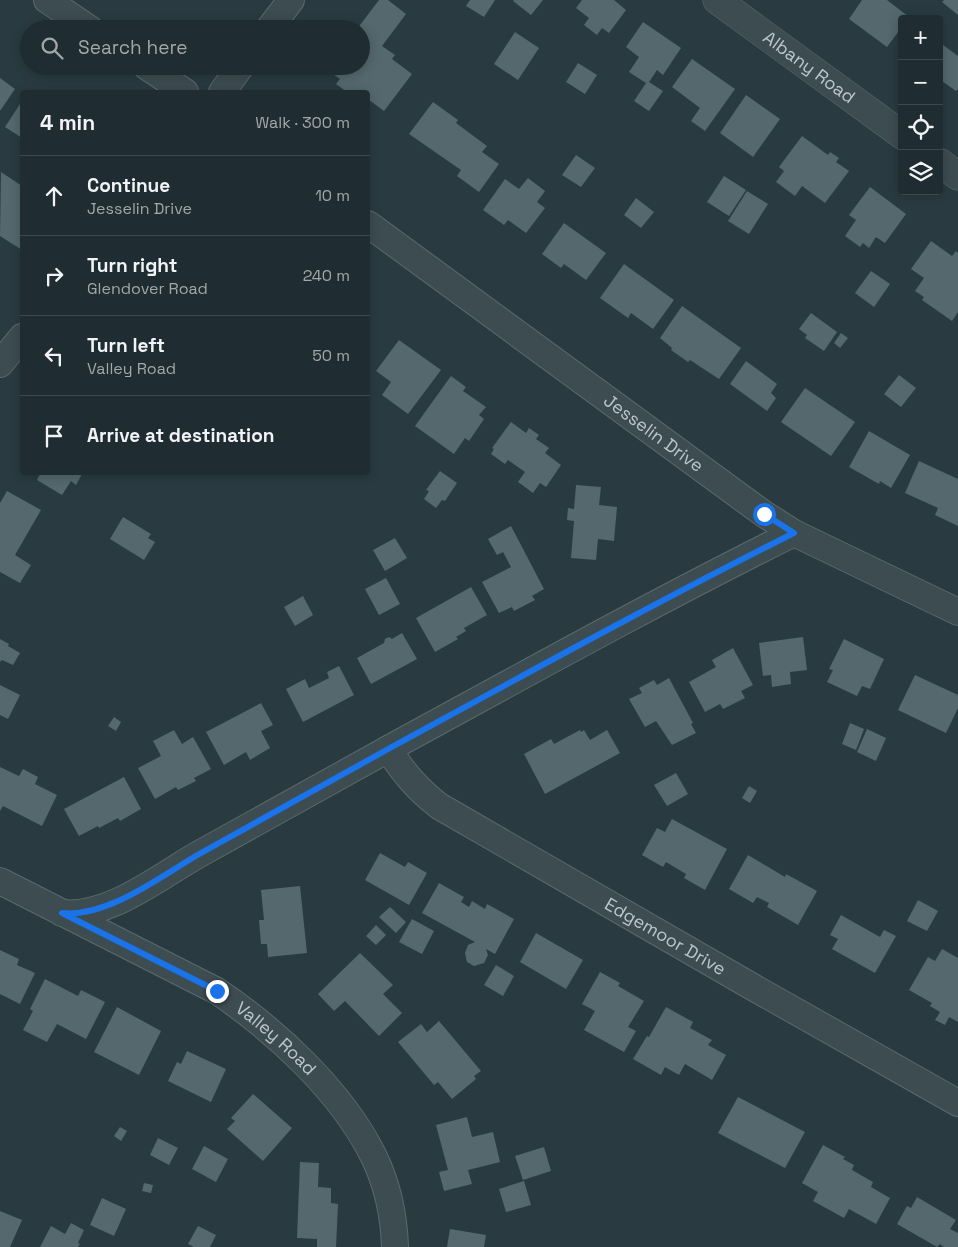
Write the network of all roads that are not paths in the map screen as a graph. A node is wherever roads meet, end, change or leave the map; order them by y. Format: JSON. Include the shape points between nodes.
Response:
{"nodes":[{"id":1,"x":47,"y":0,"type":"edge"},
{"id":2,"x":291,"y":0,"type":"edge"},
{"id":3,"x":717,"y":0,"type":"edge"},
{"id":4,"x":77,"y":20,"type":"edge"},
{"id":5,"x":277,"y":20,"type":"edge"},
{"id":6,"x":160,"y":75,"type":"edge"},
{"id":7,"x":235,"y":75,"type":"edge"},
{"id":8,"x":182,"y":90,"type":"edge"},
{"id":9,"x":224,"y":90,"type":"edge"},
{"id":10,"x":898,"y":132,"type":"edge"},
{"id":11,"x":943,"y":165,"type":"edge"},
{"id":12,"x":958,"y":176,"type":"edge"},
{"id":13,"x":370,"y":225,"type":"edge"},
{"id":14,"x":20,"y":339,"type":"edge"},
{"id":15,"x":0,"y":364,"type":"edge"},
{"id":16,"x":794,"y":533,"type":"junction"},
{"id":17,"x":958,"y":612,"type":"edge"},
{"id":18,"x":388,"y":749,"type":"junction"},
{"id":19,"x":0,"y":881,"type":"edge"},
{"id":20,"x":62,"y":913,"type":"junction"},
{"id":21,"x":958,"y":1104,"type":"edge"},
{"id":22,"x":395,"y":1247,"type":"edge"}],
"edges":[{"from":1,"to":4,"type":"street"},
{"from":2,"to":5,"type":"street"},
{"from":3,"to":10,"type":"street","name":"Albany Road"},
{"from":6,"to":8,"type":"street"},
{"from":7,"to":9,"type":"street"},
{"from":11,"to":12,"type":"street"},
{"from":13,"to":16,"type":"street","name":"Jesselin Drive"},
{"from":14,"to":15,"type":"street"},
{"from":16,"to":17,"type":"street","name":"Jesselin Drive"},
{"from":16,"to":18,"type":"street","via":[[711,574]]},
{"from":18,"to":20,"type":"street","via":[[136,892],[96,909]]},
{"from":18,"to":21,"type":"street","name":"Edgemoor Drive","via":[[420,791],[440,806]]},
{"from":19,"to":20,"type":"street","name":"Valley Road"},
{"from":20,"to":22,"type":"street","name":"Valley Road","via":[[217,991],[245,1009],[297,1056],[341,1106],[373,1156],[392,1213]]}]}
